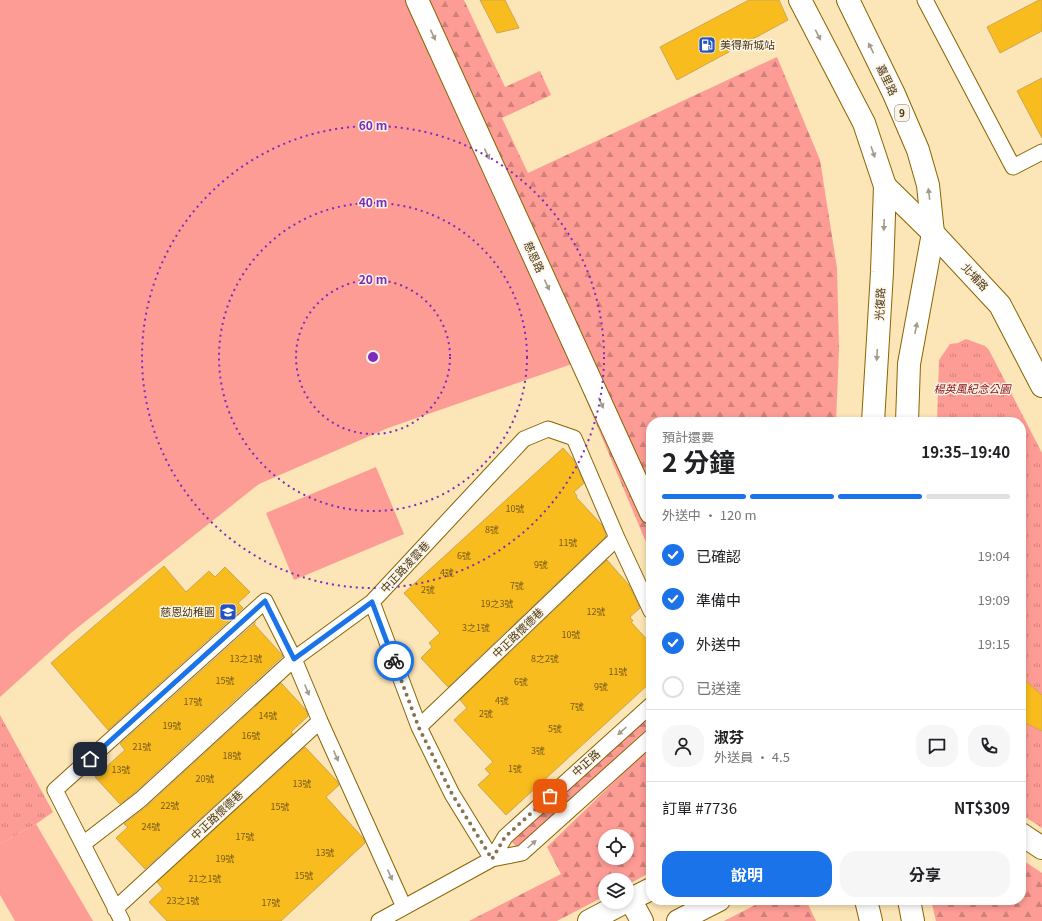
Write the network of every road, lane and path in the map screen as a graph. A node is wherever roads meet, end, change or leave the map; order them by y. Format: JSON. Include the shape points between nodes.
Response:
{"nodes":[{"id":1,"x":417,"y":0,"type":"edge"},
{"id":2,"x":800,"y":0,"type":"edge"},
{"id":3,"x":848,"y":0,"type":"edge"},
{"id":4,"x":925,"y":0,"type":"edge"},
{"id":5,"x":1042,"y":152,"type":"edge"},
{"id":6,"x":885,"y":186,"type":"junction"},
{"id":7,"x":933,"y":233,"type":"junction"},
{"id":8,"x":1042,"y":386,"type":"edge"},
{"id":9,"x":873,"y":417,"type":"edge"},
{"id":10,"x":908,"y":417,"type":"edge"},
{"id":11,"x":646,"y":502,"type":"edge"},
{"id":12,"x":617,"y":538,"type":"junction"},
{"id":13,"x":646,"y":600,"type":"edge"},
{"id":14,"x":372,"y":602,"type":"junction"},
{"id":15,"x":294,"y":659,"type":"junction"},
{"id":16,"x":646,"y":710,"type":"edge"},
{"id":17,"x":320,"y":721,"type":"junction"},
{"id":18,"x":419,"y":728,"type":"junction"},
{"id":19,"x":646,"y":741,"type":"edge"},
{"id":20,"x":1026,"y":837,"type":"edge"},
{"id":21,"x":83,"y":844,"type":"junction"},
{"id":22,"x":1042,"y":848,"type":"edge"},
{"id":23,"x":492,"y":859,"type":"junction"},
{"id":24,"x":646,"y":892,"type":"edge"},
{"id":25,"x":634,"y":898,"type":"edge"},
{"id":26,"x":709,"y":905,"type":"edge"},
{"id":27,"x":867,"y":905,"type":"edge"},
{"id":28,"x":910,"y":905,"type":"edge"},
{"id":29,"x":404,"y":907,"type":"junction"},
{"id":30,"x":612,"y":909,"type":"edge"},
{"id":31,"x":633,"y":909,"type":"edge"},
{"id":32,"x":118,"y":915,"type":"edge"},
{"id":33,"x":380,"y":921,"type":"edge"},
{"id":34,"x":589,"y":921,"type":"edge"},
{"id":35,"x":642,"y":921,"type":"edge"},
{"id":36,"x":678,"y":921,"type":"edge"},
{"id":37,"x":871,"y":921,"type":"edge"},
{"id":38,"x":913,"y":921,"type":"edge"}],
"edges":[{"from":1,"to":11,"type":"street","name":"慈恩路","one_way":true},
{"from":2,"to":6,"type":"street","one_way":true,"via":[[864,123]]},
{"from":7,"to":3,"type":"street","name":"嘉里路","number":"9","one_way":true,"via":[[928,185],[918,150]]},
{"from":4,"to":5,"type":"lane","via":[[1013,166]]},
{"from":6,"to":7,"type":"street","name":"北埔路"},
{"from":6,"to":9,"type":"street","name":"光復路","one_way":true},
{"from":7,"to":8,"type":"street","name":"北埔路","via":[[1000,305]]},
{"from":10,"to":7,"type":"street","number":"9","one_way":true,"via":[[909,364]]},
{"from":12,"to":13,"type":"lane"},
{"from":12,"to":14,"type":"lane","name":"中正路凌雲巷","via":[[574,438],[548,429],[524,439]]},
{"from":12,"to":18,"type":"lane","name":"中正路懷德巷"},
{"from":14,"to":15,"type":"lane","name":"中正路凌雲巷"},
{"from":14,"to":18,"type":"lane"},
{"from":15,"to":17,"type":"lane","one_way":true},
{"from":15,"to":21,"type":"lane","name":"中正路凌雲巷","via":[[140,800]]},
{"from":15,"to":21,"type":"lane","via":[[265,601],[55,790]]},
{"from":16,"to":23,"type":"lane","name":"中正路","one_way":true,"via":[[505,837]]},
{"from":17,"to":29,"type":"lane","one_way":true},
{"from":17,"to":32,"type":"lane","name":"中正路懷德巷"},
{"from":18,"to":23,"type":"lane","via":[[452,794]]},
{"from":23,"to":19,"type":"lane","one_way":true,"via":[[522,853]]},
{"from":20,"to":22,"type":"street"},
{"from":21,"to":32,"type":"lane"},
{"from":23,"to":29,"type":"lane"},
{"from":24,"to":25,"type":"street"},
{"from":26,"to":36,"type":"street"},
{"from":27,"to":37,"type":"street"},
{"from":28,"to":38,"type":"street"},
{"from":29,"to":33,"type":"lane"},
{"from":30,"to":34,"type":"street"},
{"from":31,"to":35,"type":"street"}]}
